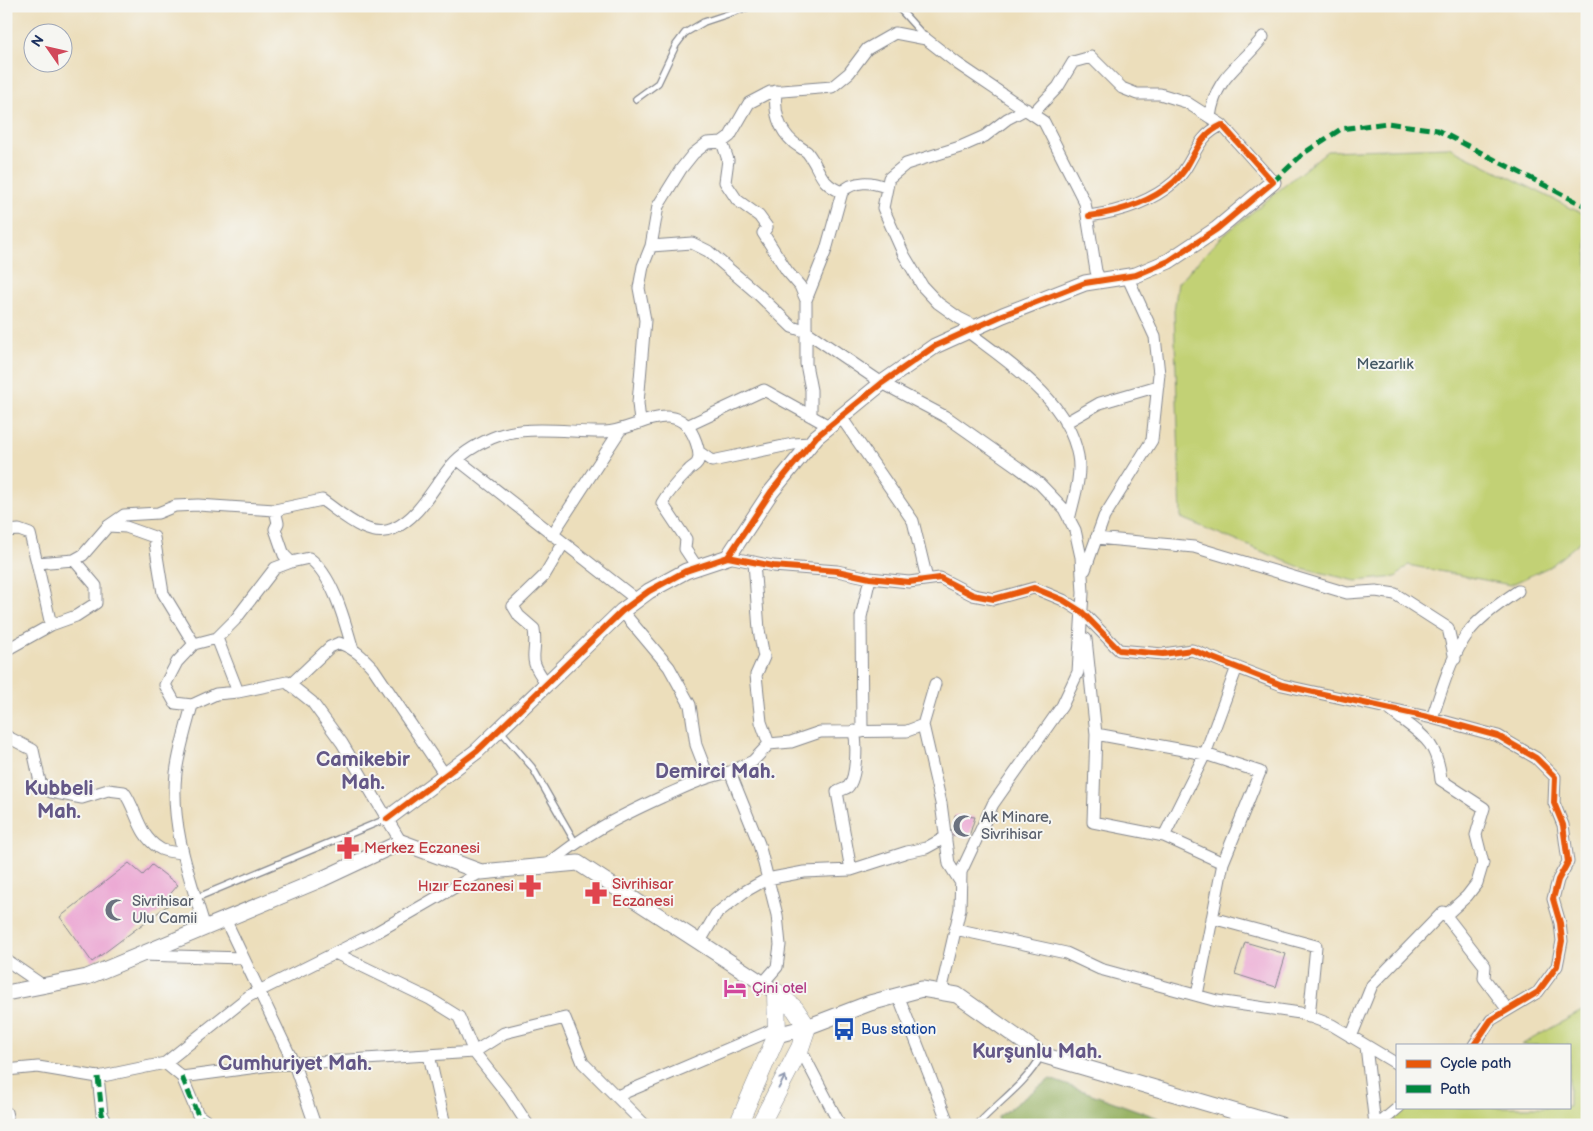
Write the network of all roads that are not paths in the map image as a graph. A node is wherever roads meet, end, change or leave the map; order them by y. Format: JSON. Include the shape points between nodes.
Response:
{"nodes":[{"id":1,"x":752,"y":6,"type":"edge"},
{"id":2,"x":897,"y":6,"type":"edge"},
{"id":3,"x":1263,"y":37,"type":"dead end"},
{"id":4,"x":926,"y":39,"type":"junction"},
{"id":5,"x":776,"y":91,"type":"junction"},
{"id":6,"x":636,"y":99,"type":"dead end"},
{"id":7,"x":1030,"y":111,"type":"junction"},
{"id":8,"x":1210,"y":117,"type":"junction"},
{"id":9,"x":1222,"y":125,"type":"junction"},
{"id":10,"x":722,"y":142,"type":"junction"},
{"id":11,"x":1273,"y":182,"type":"joint"},
{"id":12,"x":887,"y":188,"type":"junction"},
{"id":13,"x":842,"y":192,"type":"junction"},
{"id":14,"x":1089,"y":216,"type":"junction"},
{"id":15,"x":651,"y":246,"type":"junction"},
{"id":16,"x":1127,"y":276,"type":"junction"},
{"id":17,"x":1100,"y":280,"type":"junction"},
{"id":18,"x":806,"y":300,"type":"junction"},
{"id":19,"x":972,"y":329,"type":"junction"},
{"id":20,"x":807,"y":332,"type":"junction"},
{"id":21,"x":882,"y":383,"type":"junction"},
{"id":22,"x":1158,"y":386,"type":"junction"},
{"id":23,"x":811,"y":416,"type":"junction"},
{"id":24,"x":640,"y":422,"type":"junction"},
{"id":25,"x":835,"y":422,"type":"junction"},
{"id":26,"x":1065,"y":423,"type":"junction"},
{"id":27,"x":687,"y":426,"type":"junction"},
{"id":28,"x":619,"y":432,"type":"junction"},
{"id":29,"x":811,"y":443,"type":"junction"},
{"id":30,"x":699,"y":452,"type":"junction"},
{"id":31,"x":458,"y":460,"type":"junction"},
{"id":32,"x":275,"y":510,"type":"junction"},
{"id":33,"x":1070,"y":520,"type":"junction"},
{"id":34,"x":108,"y":526,"type":"junction"},
{"id":35,"x":6,"y":531,"type":"edge"},
{"id":36,"x":552,"y":535,"type":"junction"},
{"id":37,"x":1096,"y":538,"type":"junction"},
{"id":38,"x":564,"y":544,"type":"junction"},
{"id":39,"x":728,"y":557,"type":"junction"},
{"id":40,"x":74,"y":560,"type":"junction"},
{"id":41,"x":36,"y":562,"type":"junction"},
{"id":42,"x":290,"y":562,"type":"junction"},
{"id":43,"x":754,"y":562,"type":"junction"},
{"id":44,"x":696,"y":567,"type":"junction"},
{"id":45,"x":1082,"y":576,"type":"junction"},
{"id":46,"x":870,"y":578,"type":"junction"},
{"id":47,"x":927,"y":579,"type":"junction"},
{"id":48,"x":1518,"y":592,"type":"dead end"},
{"id":49,"x":637,"y":600,"type":"junction"},
{"id":50,"x":622,"y":610,"type":"junction"},
{"id":51,"x":1082,"y":612,"type":"junction"},
{"id":52,"x":51,"y":625,"type":"junction"},
{"id":53,"x":217,"y":638,"type":"junction"},
{"id":54,"x":194,"y":644,"type":"junction"},
{"id":55,"x":6,"y":650,"type":"edge"},
{"id":56,"x":353,"y":650,"type":"junction"},
{"id":57,"x":1454,"y":659,"type":"junction"},
{"id":58,"x":1237,"y":667,"type":"junction"},
{"id":59,"x":547,"y":684,"type":"junction"},
{"id":60,"x":935,"y":684,"type":"dead end"},
{"id":61,"x":290,"y":685,"type":"junction"},
{"id":62,"x":238,"y":692,"type":"junction"},
{"id":63,"x":192,"y":706,"type":"junction"},
{"id":64,"x":1387,"y":708,"type":"junction"},
{"id":65,"x":1432,"y":718,"type":"junction"},
{"id":66,"x":924,"y":725,"type":"junction"},
{"id":67,"x":499,"y":730,"type":"junction"},
{"id":68,"x":858,"y":731,"type":"junction"},
{"id":69,"x":1096,"y":734,"type":"junction"},
{"id":70,"x":6,"y":736,"type":"edge"},
{"id":71,"x":769,"y":744,"type":"junction"},
{"id":72,"x":1205,"y":754,"type":"junction"},
{"id":73,"x":730,"y":772,"type":"junction"},
{"id":74,"x":445,"y":775,"type":"junction"},
{"id":75,"x":708,"y":776,"type":"junction"},
{"id":76,"x":387,"y":819,"type":"junction"},
{"id":77,"x":1164,"y":836,"type":"junction"},
{"id":78,"x":946,"y":837,"type":"junction"},
{"id":79,"x":402,"y":842,"type":"junction"},
{"id":80,"x":575,"y":842,"type":"junction"},
{"id":81,"x":182,"y":853,"type":"junction"},
{"id":82,"x":1223,"y":863,"type":"junction"},
{"id":83,"x":545,"y":867,"type":"junction"},
{"id":84,"x":851,"y":870,"type":"junction"},
{"id":85,"x":481,"y":872,"type":"junction"},
{"id":86,"x":767,"y":879,"type":"junction"},
{"id":87,"x":961,"y":884,"type":"junction"},
{"id":88,"x":196,"y":898,"type":"junction"},
{"id":89,"x":1446,"y":916,"type":"junction"},
{"id":90,"x":1212,"y":918,"type":"junction"},
{"id":91,"x":226,"y":919,"type":"junction"},
{"id":92,"x":206,"y":928,"type":"junction"},
{"id":93,"x":955,"y":929,"type":"junction"},
{"id":94,"x":700,"y":943,"type":"junction"},
{"id":95,"x":335,"y":953,"type":"junction"},
{"id":96,"x":140,"y":955,"type":"junction"},
{"id":97,"x":243,"y":958,"type":"junction"},
{"id":98,"x":6,"y":960,"type":"edge"},
{"id":99,"x":44,"y":986,"type":"junction"},
{"id":100,"x":769,"y":988,"type":"junction"},
{"id":101,"x":258,"y":991,"type":"junction"},
{"id":102,"x":941,"y":992,"type":"junction"},
{"id":103,"x":6,"y":993,"type":"edge"},
{"id":104,"x":898,"y":995,"type":"junction"},
{"id":105,"x":1197,"y":995,"type":"junction"},
{"id":106,"x":1507,"y":1009,"type":"junction"},
{"id":107,"x":1310,"y":1017,"type":"junction"},
{"id":108,"x":807,"y":1027,"type":"junction"},
{"id":109,"x":777,"y":1032,"type":"junction"},
{"id":110,"x":1351,"y":1037,"type":"junction"},
{"id":111,"x":1475,"y":1044,"type":"edge"},
{"id":112,"x":1366,"y":1046,"type":"junction"},
{"id":113,"x":800,"y":1048,"type":"junction"},
{"id":114,"x":474,"y":1052,"type":"junction"},
{"id":115,"x":1042,"y":1054,"type":"junction"},
{"id":116,"x":429,"y":1055,"type":"junction"},
{"id":117,"x":165,"y":1063,"type":"junction"},
{"id":118,"x":1396,"y":1063,"type":"edge"},
{"id":119,"x":294,"y":1064,"type":"junction"},
{"id":120,"x":6,"y":1070,"type":"edge"},
{"id":121,"x":98,"y":1077,"type":"junction"},
{"id":122,"x":182,"y":1077,"type":"junction"},
{"id":123,"x":616,"y":1096,"type":"junction"},
{"id":124,"x":1398,"y":1108,"type":"edge"},
{"id":125,"x":6,"y":1112,"type":"edge"},
{"id":126,"x":9,"y":1125,"type":"edge"},
{"id":127,"x":108,"y":1125,"type":"edge"},
{"id":128,"x":212,"y":1125,"type":"edge"},
{"id":129,"x":315,"y":1125,"type":"edge"},
{"id":130,"x":445,"y":1125,"type":"edge"},
{"id":131,"x":528,"y":1125,"type":"edge"},
{"id":132,"x":646,"y":1125,"type":"edge"},
{"id":133,"x":738,"y":1125,"type":"edge"},
{"id":134,"x":760,"y":1125,"type":"edge"},
{"id":135,"x":840,"y":1125,"type":"edge"},
{"id":136,"x":949,"y":1125,"type":"edge"},
{"id":137,"x":977,"y":1125,"type":"edge"},
{"id":138,"x":1281,"y":1125,"type":"edge"},
{"id":139,"x":1376,"y":1125,"type":"edge"}],
"edges":[{"from":1,"to":6,"type":"lane","via":[[704,22],[685,33],[658,83]]},
{"from":2,"to":4,"type":"lane"},
{"from":3,"to":8,"type":"street","via":[[1222,83],[1212,101]]},
{"from":4,"to":5,"type":"street","via":[[895,33],[867,49],[832,87]]},
{"from":4,"to":7,"type":"street"},
{"from":5,"to":10,"type":"street","via":[[750,103],[730,136]]},
{"from":5,"to":13,"type":"street","via":[[775,116],[785,134],[807,152],[823,180]]},
{"from":7,"to":8,"type":"street","via":[[1058,87],[1073,62],[1091,57],[1122,88],[1137,94],[1160,94],[1186,102]]},
{"from":7,"to":12,"type":"street","via":[[977,139],[906,164],[889,178]]},
{"from":7,"to":14,"type":"street","via":[[1044,122],[1060,150]]},
{"from":8,"to":9,"type":"street"},
{"from":9,"to":11,"type":"street"},
{"from":9,"to":14,"type":"street","via":[[1201,139],[1174,182],[1117,212]]},
{"from":10,"to":15,"type":"street","via":[[707,143],[681,169],[658,206]]},
{"from":10,"to":18,"type":"street","via":[[728,160],[725,182],[736,200],[759,216],[767,226],[763,233],[786,271],[800,286]]},
{"from":11,"to":16,"type":"street","via":[[1216,230],[1169,261]]},
{"from":12,"to":13,"type":"street","via":[[871,182],[849,185]]},
{"from":12,"to":19,"type":"street","via":[[882,208],[888,225],[923,286],[938,304]]},
{"from":13,"to":18,"type":"street","via":[[826,250]]},
{"from":14,"to":17,"type":"street","via":[[1093,256]]},
{"from":15,"to":20,"type":"street","via":[[692,243],[720,260],[792,327]]},
{"from":15,"to":24,"type":"street","via":[[639,288],[645,320],[638,403]]},
{"from":16,"to":17,"type":"street"},
{"from":16,"to":22,"type":"street","via":[[1155,338]]},
{"from":17,"to":19,"type":"street","via":[[1085,283]]},
{"from":18,"to":20,"type":"street"},
{"from":19,"to":21,"type":"street","via":[[935,346]]},
{"from":19,"to":26,"type":"street","via":[[1035,386]]},
{"from":20,"to":21,"type":"street"},
{"from":20,"to":23,"type":"street","via":[[806,364]]},
{"from":21,"to":25,"type":"street"},
{"from":21,"to":33,"type":"street","via":[[948,418],[1019,468],[1040,484]]},
{"from":22,"to":26,"type":"street","via":[[1100,403]]},
{"from":22,"to":37,"type":"street","via":[[1152,440],[1104,517]]},
{"from":23,"to":25,"type":"street"},
{"from":23,"to":27,"type":"street","via":[[764,390]]},
{"from":24,"to":27,"type":"street","via":[[665,416],[683,421]]},
{"from":24,"to":28,"type":"street"},
{"from":25,"to":29,"type":"street"},
{"from":25,"to":47,"type":"street","via":[[913,521]]},
{"from":26,"to":33,"type":"street","via":[[1079,458]]},
{"from":27,"to":30,"type":"street"},
{"from":28,"to":31,"type":"street","via":[[557,430],[514,433],[494,437]]},
{"from":28,"to":36,"type":"street"},
{"from":29,"to":30,"type":"street","via":[[712,461]]},
{"from":29,"to":39,"type":"street","via":[[770,492]]},
{"from":30,"to":44,"type":"street","via":[[697,463],[669,491],[662,503],[686,539],[685,549]]},
{"from":31,"to":32,"type":"street","via":[[410,519],[391,530],[375,530],[348,520],[322,500]]},
{"from":31,"to":36,"type":"street"},
{"from":32,"to":34,"type":"street","via":[[175,506],[158,513],[124,515]]},
{"from":32,"to":42,"type":"street","via":[[278,523],[275,529],[284,555]]},
{"from":33,"to":45,"type":"street","via":[[1081,557]]},
{"from":34,"to":40,"type":"street","via":[[83,555]]},
{"from":34,"to":54,"type":"street","via":[[126,527],[154,537],[162,593]]},
{"from":35,"to":41,"type":"street","via":[[19,530],[30,534]]},
{"from":36,"to":38,"type":"street"},
{"from":37,"to":45,"type":"street"},
{"from":37,"to":57,"type":"street","via":[[1194,547],[1347,593],[1376,591],[1394,594],[1448,628]]},
{"from":38,"to":49,"type":"street"},
{"from":38,"to":59,"type":"street","via":[[544,576],[513,606],[534,629],[534,668]]},
{"from":39,"to":43,"type":"street"},
{"from":39,"to":44,"type":"street"},
{"from":40,"to":41,"type":"street"},
{"from":40,"to":52,"type":"street","via":[[96,586],[96,602],[76,616]]},
{"from":41,"to":52,"type":"street"},
{"from":42,"to":53,"type":"street","via":[[275,568],[236,620]]},
{"from":42,"to":56,"type":"street","via":[[309,558],[318,565],[340,606]]},
{"from":43,"to":46,"type":"street"},
{"from":43,"to":71,"type":"street","via":[[764,657],[756,675],[761,722]]},
{"from":44,"to":49,"type":"street"},
{"from":45,"to":51,"type":"street"},
{"from":46,"to":47,"type":"street","via":[[909,582]]},
{"from":46,"to":68,"type":"street","via":[[861,617]]},
{"from":47,"to":51,"type":"street","via":[[940,578],[973,596],[994,599],[1034,588]]},
{"from":48,"to":57,"type":"street","via":[[1468,632]]},
{"from":49,"to":50,"type":"street"},
{"from":50,"to":59,"type":"street"},
{"from":50,"to":75,"type":"street","via":[[669,667],[690,705],[696,745]]},
{"from":51,"to":58,"type":"street","via":[[1119,650],[1163,654],[1192,650]]},
{"from":51,"to":69,"type":"street"},
{"from":51,"to":87,"type":"street","via":[[1078,672],[1062,706],[993,804],[961,872]]},
{"from":52,"to":55,"type":"street"},
{"from":53,"to":54,"type":"street"},
{"from":53,"to":62,"type":"street"},
{"from":54,"to":63,"type":"street","via":[[177,662],[165,685],[175,703]]},
{"from":56,"to":61,"type":"street","via":[[339,644],[330,648]]},
{"from":56,"to":74,"type":"street","via":[[373,668]]},
{"from":57,"to":65,"type":"street"},
{"from":58,"to":64,"type":"street","via":[[1282,685]]},
{"from":58,"to":72,"type":"street"},
{"from":59,"to":67,"type":"street"},
{"from":60,"to":66,"type":"street"},
{"from":61,"to":62,"type":"street","via":[[287,682]]},
{"from":61,"to":76,"type":"street","via":[[312,702],[342,743]]},
{"from":62,"to":63,"type":"street","via":[[216,694]]},
{"from":63,"to":81,"type":"street","via":[[176,774]]},
{"from":64,"to":65,"type":"street"},
{"from":64,"to":89,"type":"street","via":[[1430,742],[1439,763],[1441,780],[1484,808],[1476,835],[1483,863],[1477,883]]},
{"from":65,"to":106,"type":"street","via":[[1498,736],[1536,758],[1555,777],[1554,803],[1568,848],[1568,862],[1558,880],[1553,899],[1562,941],[1557,966],[1538,992]]},
{"from":66,"to":68,"type":"street","via":[[907,731]]},
{"from":66,"to":78,"type":"street"},
{"from":67,"to":74,"type":"street"},
{"from":67,"to":80,"type":"lane","via":[[532,767]]},
{"from":68,"to":71,"type":"street","via":[[820,732],[791,742]]},
{"from":68,"to":84,"type":"street","via":[[854,776],[847,787],[837,792]]},
{"from":69,"to":72,"type":"street"},
{"from":69,"to":77,"type":"street","via":[[1093,822]]},
{"from":70,"to":81,"type":"street","via":[[32,750],[40,782],[51,792],[82,798],[108,790],[124,792],[132,802],[142,832],[159,849]]},
{"from":71,"to":73,"type":"street","via":[[752,761]]},
{"from":72,"to":77,"type":"street"},
{"from":72,"to":82,"type":"street","via":[[1260,772]]},
{"from":73,"to":75,"type":"street"},
{"from":73,"to":86,"type":"street","via":[[759,844]]},
{"from":74,"to":76,"type":"street"},
{"from":75,"to":80,"type":"street","via":[[617,818]]},
{"from":76,"to":79,"type":"street"},
{"from":76,"to":88,"type":"lane"},
{"from":77,"to":82,"type":"street"},
{"from":78,"to":84,"type":"street","via":[[926,848]]},
{"from":78,"to":87,"type":"street","via":[[949,864]]},
{"from":79,"to":85,"type":"street"},
{"from":79,"to":91,"type":"street"},
{"from":80,"to":83,"type":"street"},
{"from":81,"to":88,"type":"street"},
{"from":82,"to":90,"type":"street"},
{"from":83,"to":85,"type":"street"},
{"from":83,"to":94,"type":"street","via":[[578,863]]},
{"from":84,"to":86,"type":"street","via":[[804,872]]},
{"from":85,"to":95,"type":"street"},
{"from":86,"to":94,"type":"street","via":[[716,914]]},
{"from":86,"to":100,"type":"street","via":[[777,915],[780,945],[777,967]]},
{"from":87,"to":93,"type":"street"},
{"from":88,"to":92,"type":"street"},
{"from":89,"to":106,"type":"street","via":[[1485,966],[1484,978]]},
{"from":89,"to":110,"type":"street","via":[[1443,912],[1372,985]]},
{"from":90,"to":105,"type":"street"},
{"from":90,"to":107,"type":"street","via":[[1316,946]]},
{"from":91,"to":92,"type":"street"},
{"from":91,"to":97,"type":"street"},
{"from":92,"to":96,"type":"street"},
{"from":93,"to":102,"type":"street"},
{"from":93,"to":105,"type":"street","via":[[1066,953],[1100,969]]},
{"from":94,"to":100,"type":"street"},
{"from":95,"to":101,"type":"street"},
{"from":95,"to":114,"type":"street","via":[[430,999],[458,1017]]},
{"from":96,"to":97,"type":"street"},
{"from":96,"to":99,"type":"street","via":[[87,978]]},
{"from":97,"to":101,"type":"street"},
{"from":98,"to":99,"type":"street"},
{"from":99,"to":103,"type":"street"},
{"from":100,"to":108,"type":"main road","via":[[795,1009]]},
{"from":100,"to":109,"type":"main road"},
{"from":101,"to":117,"type":"street"},
{"from":101,"to":119,"type":"street"},
{"from":102,"to":104,"type":"street","via":[[922,989]]},
{"from":102,"to":115,"type":"street","via":[[957,996]]},
{"from":104,"to":108,"type":"street"},
{"from":104,"to":136,"type":"street"},
{"from":105,"to":107,"type":"street"},
{"from":106,"to":111,"type":"street","via":[[1491,1020]]},
{"from":107,"to":110,"type":"street"},
{"from":108,"to":109,"type":"street"},
{"from":108,"to":113,"type":"main road"},
{"from":109,"to":123,"type":"street"},
{"from":109,"to":133,"type":"main road"},
{"from":110,"to":112,"type":"street"},
{"from":112,"to":118,"type":"street"},
{"from":112,"to":139,"type":"street"},
{"from":134,"to":113,"type":"main road","one_way":true},
{"from":113,"to":135,"type":"street"},
{"from":114,"to":116,"type":"street"},
{"from":114,"to":123,"type":"street","via":[[504,1033],[565,1018],[583,1063]]},
{"from":114,"to":131,"type":"street"},
{"from":115,"to":137,"type":"lane","via":[[1017,1089],[992,1108]]},
{"from":115,"to":138,"type":"street"},
{"from":116,"to":119,"type":"street"},
{"from":116,"to":130,"type":"street"},
{"from":117,"to":121,"type":"street"},
{"from":117,"to":122,"type":"street"},
{"from":119,"to":122,"type":"street"},
{"from":119,"to":129,"type":"street"},
{"from":120,"to":121,"type":"street","via":[[38,1067]]},
{"from":121,"to":127,"type":"street","via":[[102,1114]]},
{"from":122,"to":128,"type":"street","via":[[198,1115]]},
{"from":123,"to":132,"type":"street"},
{"from":124,"to":139,"type":"street"},
{"from":125,"to":126,"type":"street"}]}
